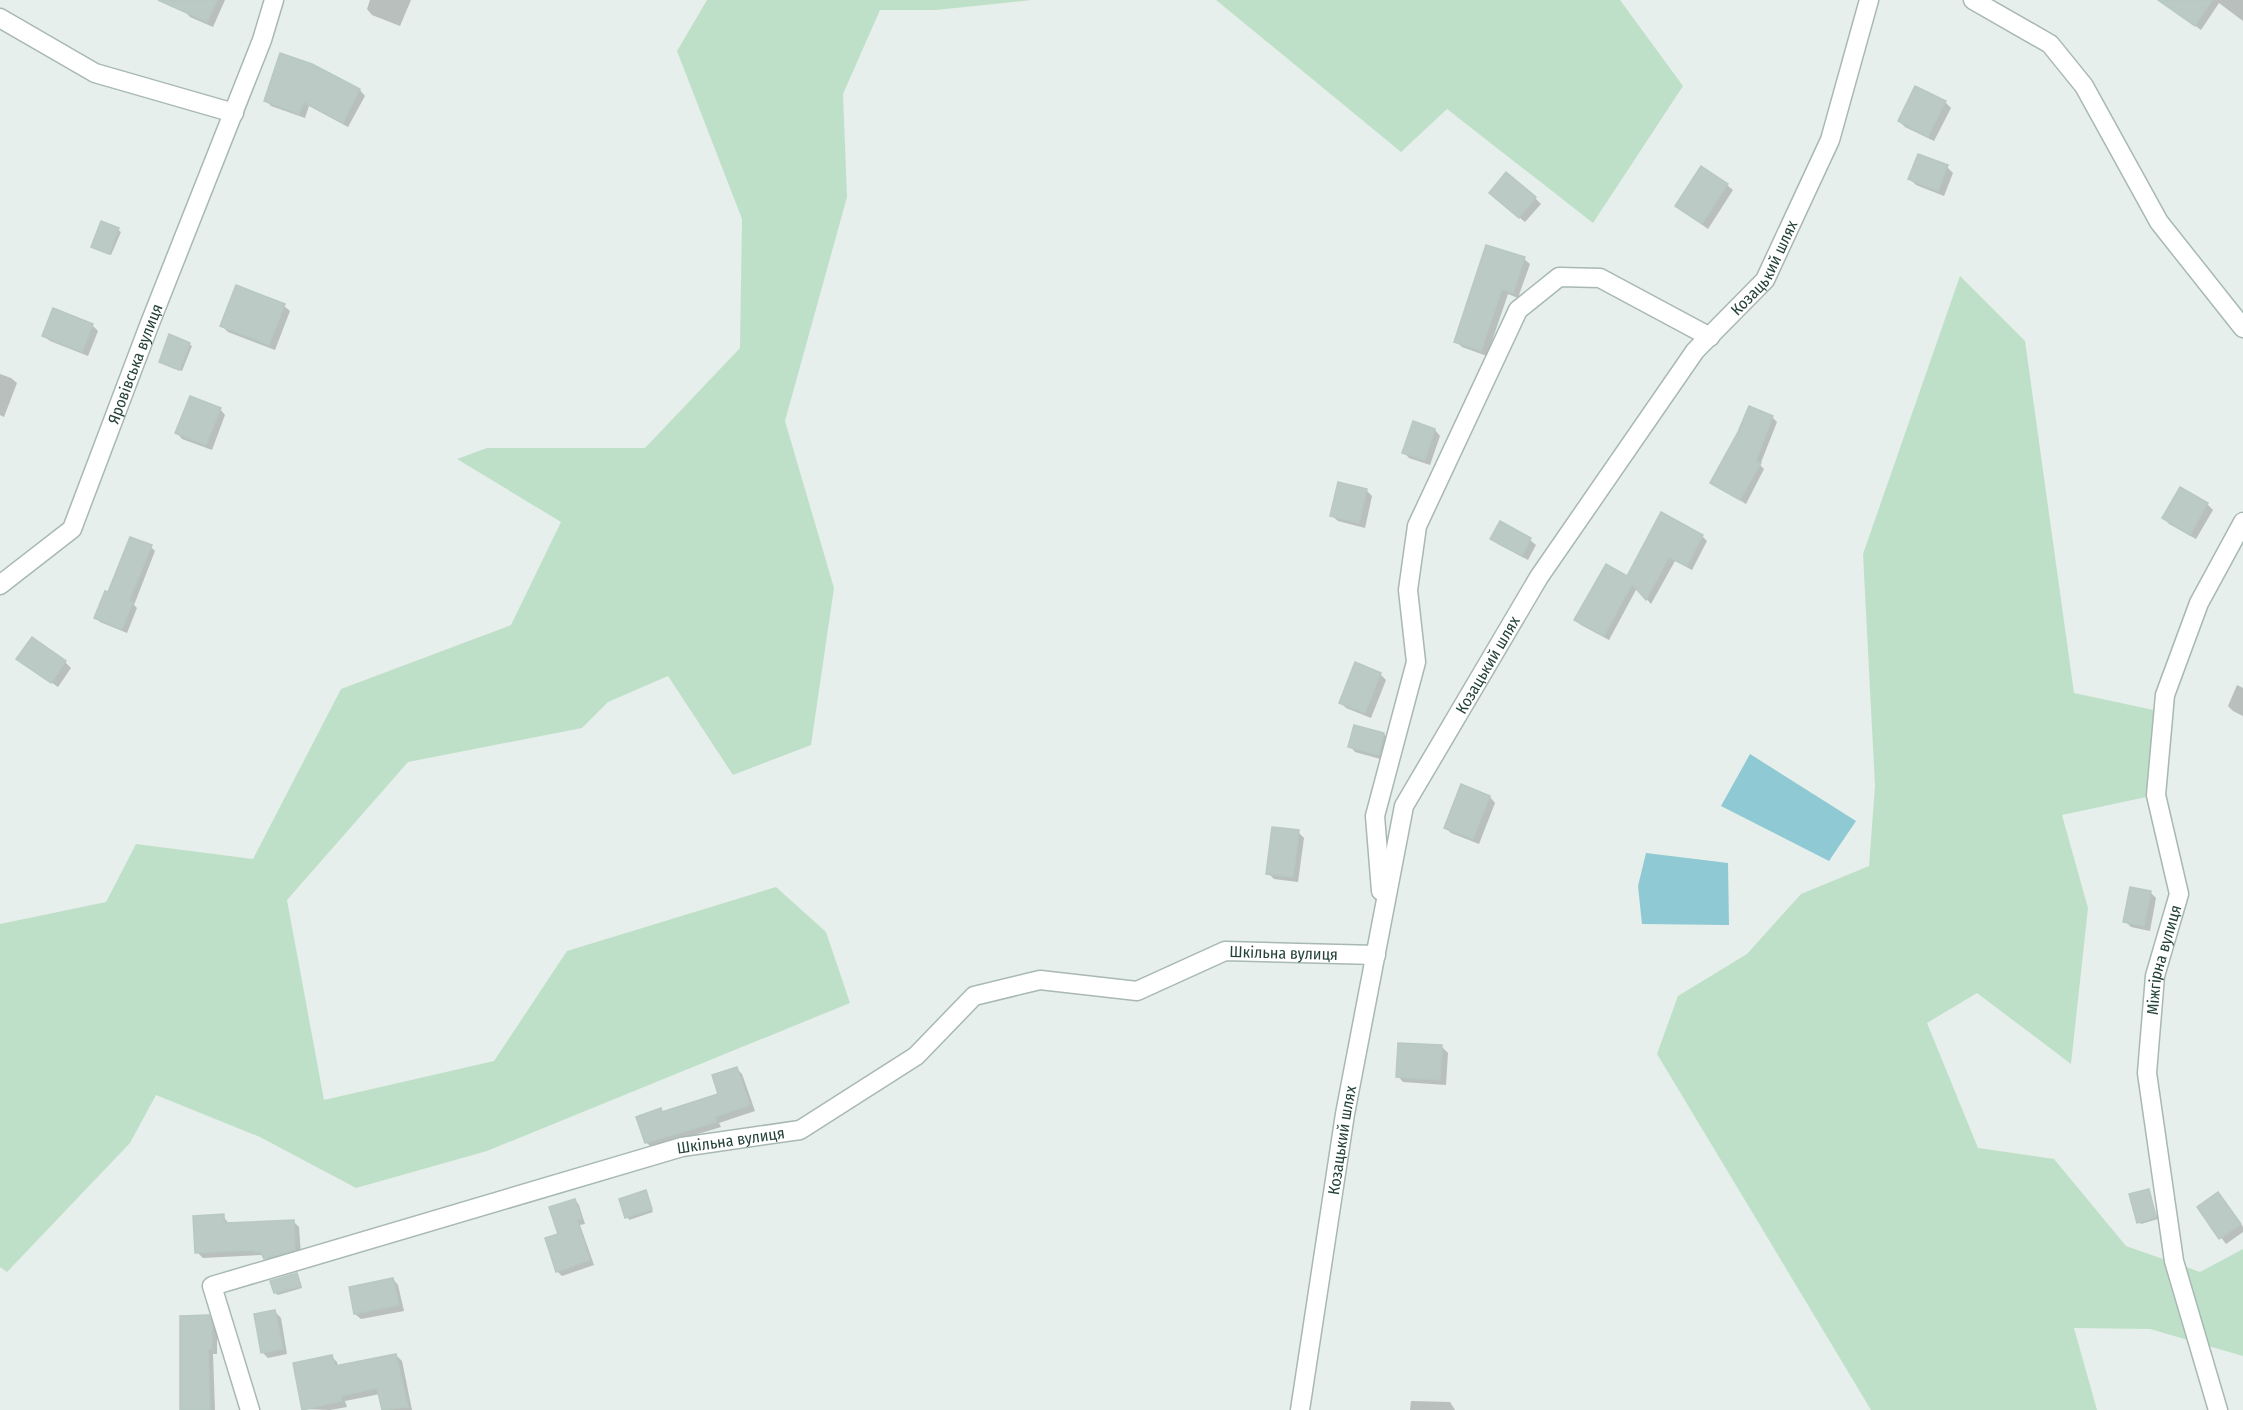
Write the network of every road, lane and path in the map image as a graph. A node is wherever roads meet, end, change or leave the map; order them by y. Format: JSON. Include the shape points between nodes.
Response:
{"nodes":[{"id":1,"x":274,"y":0,"type":"edge"},
{"id":2,"x":1869,"y":0,"type":"edge"},
{"id":3,"x":1973,"y":0,"type":"edge"},
{"id":4,"x":0,"y":18,"type":"edge"},
{"id":5,"x":234,"y":113,"type":"junction"},
{"id":6,"x":2243,"y":328,"type":"edge"},
{"id":7,"x":1710,"y":337,"type":"junction"},
{"id":8,"x":2243,"y":522,"type":"edge"},
{"id":9,"x":0,"y":585,"type":"edge"},
{"id":10,"x":1383,"y":917,"type":"junction"},
{"id":11,"x":1376,"y":955,"type":"junction"},
{"id":12,"x":250,"y":1410,"type":"edge"},
{"id":13,"x":1300,"y":1410,"type":"edge"},
{"id":14,"x":2218,"y":1410,"type":"edge"}],
"edges":[{"from":1,"to":5,"type":"street","name":"Яровівська вулиця"},
{"from":2,"to":7,"type":"street","name":"Козацький шлях","via":[[1830,140],[1765,280]]},
{"from":3,"to":6,"type":"street","via":[[2050,44],[2084,86],[2159,222]]},
{"from":4,"to":5,"type":"street","via":[[95,73]]},
{"from":5,"to":9,"type":"street","name":"Яровівська вулиця","via":[[72,529]]},
{"from":7,"to":10,"type":"street","name":"Козацький шлях","via":[[1695,351],[1539,577],[1404,806]]},
{"from":7,"to":10,"type":"street","via":[[1600,278],[1559,277],[1518,310],[1417,526],[1408,590],[1416,662],[1376,816]]},
{"from":8,"to":14,"type":"street","name":"Міжгірна вулиця","via":[[2199,603],[2165,695],[2156,795],[2180,894],[2155,976],[2147,1073],[2174,1261]]},
{"from":10,"to":11,"type":"street","name":"Козацький шлях"},
{"from":11,"to":12,"type":"street","name":"Шкільна вулиця","via":[[1225,951],[1137,991],[1040,980],[974,996],[916,1056],[800,1130],[682,1147],[212,1286]]},
{"from":11,"to":13,"type":"street","name":"Козацький шлях","via":[[1346,1114]]}]}
